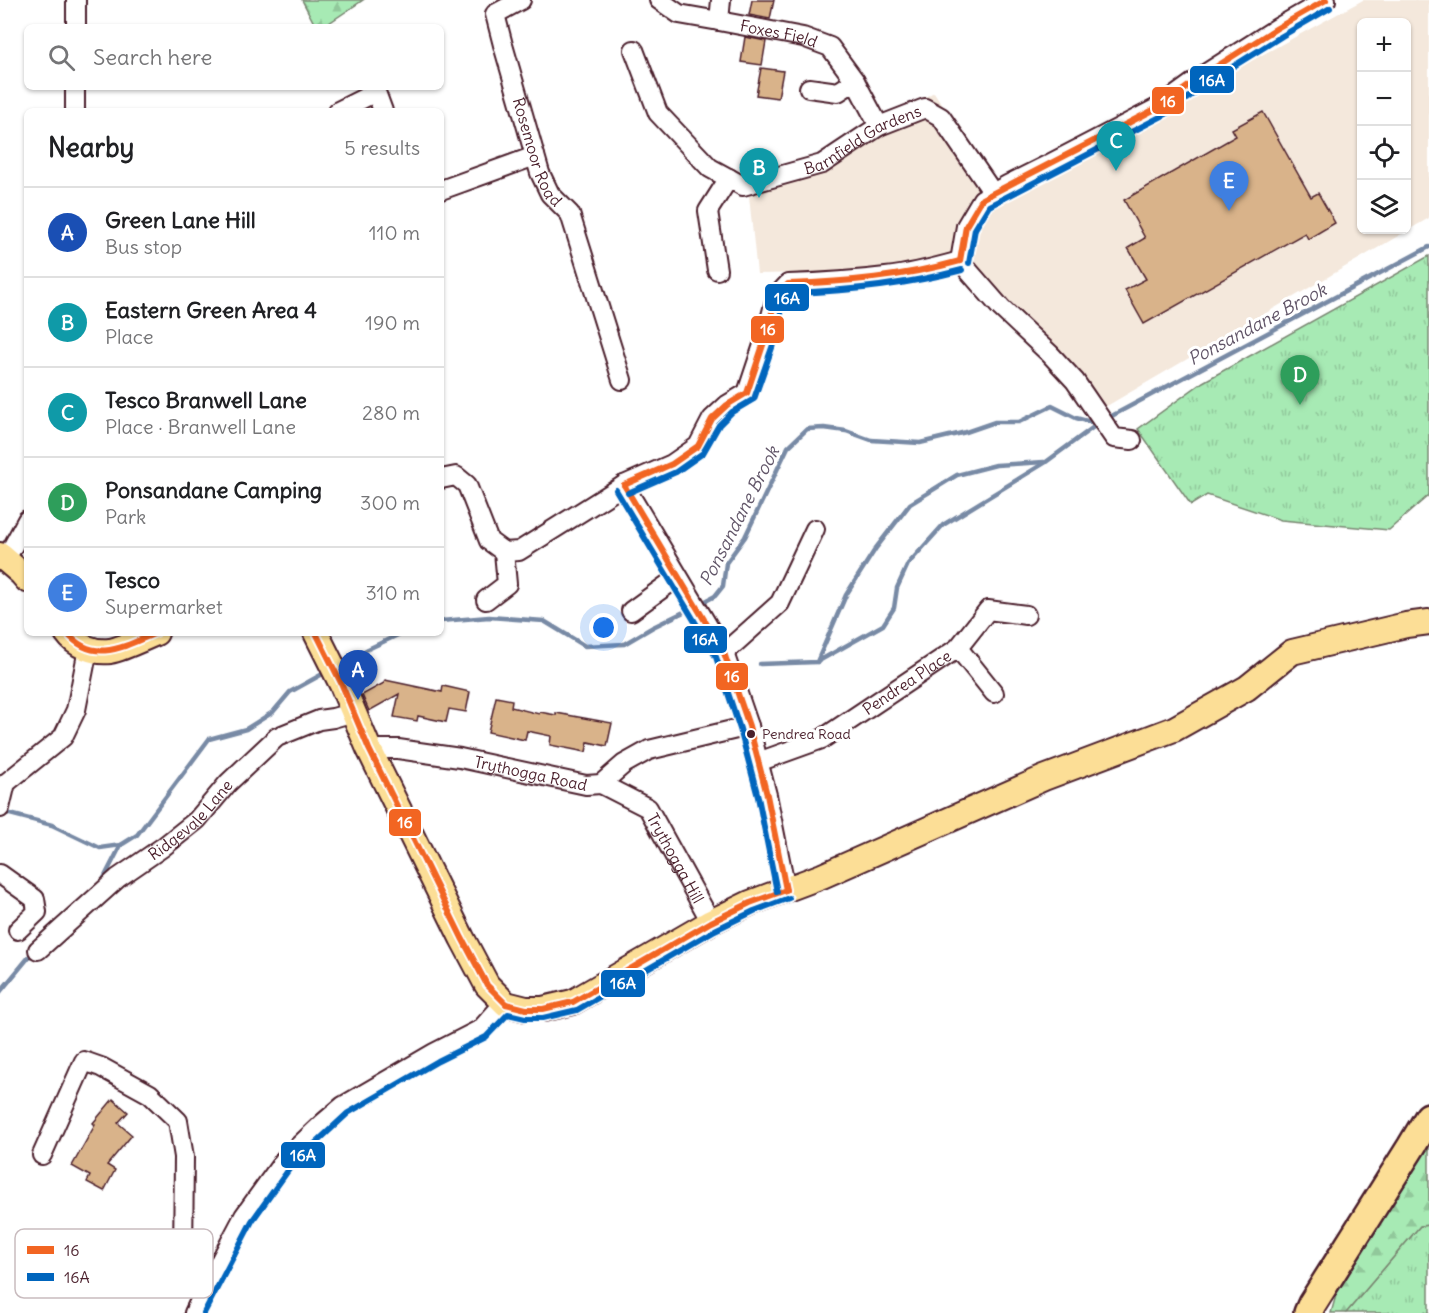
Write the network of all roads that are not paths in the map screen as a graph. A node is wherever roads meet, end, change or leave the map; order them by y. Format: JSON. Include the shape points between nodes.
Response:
{"nodes":[{"id":1,"x":76,"y":0,"type":"edge"},
{"id":2,"x":521,"y":0,"type":"edge"},
{"id":3,"x":659,"y":0,"type":"edge"},
{"id":4,"x":721,"y":0,"type":"edge"},
{"id":5,"x":1326,"y":0,"type":"edge"},
{"id":6,"x":719,"y":21,"type":"junction"},
{"id":7,"x":76,"y":24,"type":"edge"},
{"id":8,"x":634,"y":50,"type":"dead end"},
{"id":9,"x":855,"y":81,"type":"junction"},
{"id":10,"x":809,"y":88,"type":"dead end"},
{"id":11,"x":75,"y":90,"type":"edge"},
{"id":12,"x":384,"y":90,"type":"edge"},
{"id":13,"x":75,"y":108,"type":"edge"},
{"id":14,"x":345,"y":108,"type":"edge"},
{"id":15,"x":383,"y":108,"type":"edge"},
{"id":16,"x":879,"y":126,"type":"junction"},
{"id":17,"x":535,"y":156,"type":"junction"},
{"id":18,"x":729,"y":178,"type":"junction"},
{"id":19,"x":444,"y":189,"type":"edge"},
{"id":20,"x":993,"y":193,"type":"junction"},
{"id":21,"x":960,"y":261,"type":"junction"},
{"id":22,"x":717,"y":270,"type":"dead end"},
{"id":23,"x":622,"y":380,"type":"dead end"},
{"id":24,"x":1132,"y":440,"type":"dead end"},
{"id":25,"x":444,"y":478,"type":"edge"},
{"id":26,"x":624,"y":486,"type":"junction"},
{"id":27,"x":24,"y":525,"type":"edge"},
{"id":28,"x":815,"y":529,"type":"dead end"},
{"id":29,"x":504,"y":552,"type":"junction"},
{"id":30,"x":3,"y":557,"type":"edge"},
{"id":31,"x":24,"y":576,"type":"edge"},
{"id":32,"x":678,"y":577,"type":"junction"},
{"id":33,"x":486,"y":600,"type":"dead end"},
{"id":34,"x":631,"y":611,"type":"dead end"},
{"id":35,"x":1026,"y":615,"type":"dead end"},
{"id":36,"x":1429,"y":622,"type":"edge"},
{"id":37,"x":69,"y":636,"type":"edge"},
{"id":38,"x":148,"y":636,"type":"edge"},
{"id":39,"x":320,"y":641,"type":"edge"},
{"id":40,"x":958,"y":648,"type":"junction"},
{"id":41,"x":88,"y":649,"type":"junction"},
{"id":42,"x":724,"y":653,"type":"junction"},
{"id":43,"x":994,"y":693,"type":"dead end"},
{"id":44,"x":354,"y":712,"type":"junction"},
{"id":45,"x":749,"y":726,"type":"junction"},
{"id":46,"x":369,"y":749,"type":"junction"},
{"id":47,"x":758,"y":762,"type":"junction"},
{"id":48,"x":601,"y":784,"type":"junction"},
{"id":49,"x":3,"y":790,"type":"edge"},
{"id":50,"x":0,"y":874,"type":"edge"},
{"id":51,"x":786,"y":890,"type":"junction"},
{"id":52,"x":711,"y":922,"type":"junction"},
{"id":53,"x":18,"y":930,"type":"dead end"},
{"id":54,"x":38,"y":950,"type":"dead end"},
{"id":55,"x":506,"y":1004,"type":"junction"},
{"id":56,"x":1429,"y":1117,"type":"edge"},
{"id":57,"x":42,"y":1155,"type":"dead end"},
{"id":58,"x":183,"y":1229,"type":"edge"},
{"id":59,"x":213,"y":1275,"type":"edge"},
{"id":60,"x":201,"y":1298,"type":"edge"},
{"id":61,"x":194,"y":1313,"type":"edge"},
{"id":62,"x":1308,"y":1313,"type":"edge"}],
"edges":[{"from":1,"to":7,"type":"street"},
{"from":2,"to":17,"type":"street","name":"Rosemoor Road","via":[[495,14]]},
{"from":3,"to":6,"type":"street","name":"Foxes Field","via":[[679,14]]},
{"from":4,"to":6,"type":"street","name":"Foxes Field"},
{"from":5,"to":20,"type":"street","via":[[1208,72],[1161,106]]},
{"from":6,"to":9,"type":"street","name":"Foxes Field","via":[[803,37],[830,47]]},
{"from":8,"to":18,"type":"street","name":"Barnfield Gardens","via":[[658,113],[710,168]]},
{"from":9,"to":10,"type":"street","via":[[837,92]]},
{"from":9,"to":16,"type":"street","name":"Foxes Field"},
{"from":11,"to":13,"type":"street"},
{"from":12,"to":14,"type":"street"},
{"from":12,"to":15,"type":"street"},
{"from":16,"to":18,"type":"street","name":"Barnfield Gardens","via":[[822,164],[743,186]]},
{"from":16,"to":20,"type":"street","name":"Barnfield Gardens","via":[[926,108],[941,117]]},
{"from":17,"to":19,"type":"street"},
{"from":17,"to":23,"type":"street","name":"Rosemoor Road","via":[[550,194],[570,214]]},
{"from":18,"to":22,"type":"street","via":[[708,211]]},
{"from":20,"to":21,"type":"street","via":[[982,200],[966,226]]},
{"from":21,"to":24,"type":"street","via":[[1075,381],[1114,438]]},
{"from":21,"to":26,"type":"street","via":[[888,277],[788,284],[776,297],[747,393],[712,419],[698,446],[672,464]]},
{"from":25,"to":29,"type":"street","via":[[456,476],[467,485],[489,541]]},
{"from":26,"to":29,"type":"street","via":[[519,551]]},
{"from":26,"to":32,"type":"street"},
{"from":27,"to":30,"type":"street"},
{"from":28,"to":42,"type":"street","via":[[780,603]]},
{"from":29,"to":33,"type":"street","via":[[507,584]]},
{"from":30,"to":31,"type":"main road"},
{"from":32,"to":34,"type":"street"},
{"from":32,"to":42,"type":"street"},
{"from":35,"to":40,"type":"street","name":"Pendrea Place","via":[[988,610]]},
{"from":36,"to":51,"type":"main road","via":[[1292,652],[1247,688],[1174,729],[1044,778]]},
{"from":37,"to":41,"type":"main road"},
{"from":38,"to":41,"type":"main road","via":[[110,651]]},
{"from":39,"to":44,"type":"main road"},
{"from":40,"to":43,"type":"street"},
{"from":40,"to":47,"type":"street","name":"Pendrea Place","via":[[822,739]]},
{"from":41,"to":49,"type":"street","via":[[76,710],[63,737]]},
{"from":42,"to":45,"type":"street"},
{"from":44,"to":46,"type":"main road"},
{"from":44,"to":54,"type":"street","name":"Ridgevale Lane","via":[[319,720],[277,738],[228,783],[197,820],[117,878]]},
{"from":45,"to":47,"type":"street"},
{"from":45,"to":48,"type":"street","name":"Trythogga Road","via":[[649,750],[624,764]]},
{"from":46,"to":48,"type":"street","name":"Trythogga Road","via":[[399,748],[586,785]]},
{"from":46,"to":55,"type":"main road","via":[[467,948],[487,985]]},
{"from":47,"to":51,"type":"street"},
{"from":48,"to":52,"type":"street","name":"Trythogga Hill","via":[[648,808]]},
{"from":50,"to":53,"type":"street","via":[[35,899],[37,912]]},
{"from":51,"to":52,"type":"main road"},
{"from":52,"to":55,"type":"main road","via":[[573,1002],[543,1009]]},
{"from":55,"to":59,"type":"street","via":[[481,1029],[343,1106],[323,1123],[285,1159],[244,1216]]},
{"from":56,"to":62,"type":"highway"},
{"from":57,"to":58,"type":"street","via":[[84,1061],[101,1067],[150,1094],[178,1121],[184,1157]]},
{"from":60,"to":61,"type":"street"}]}
